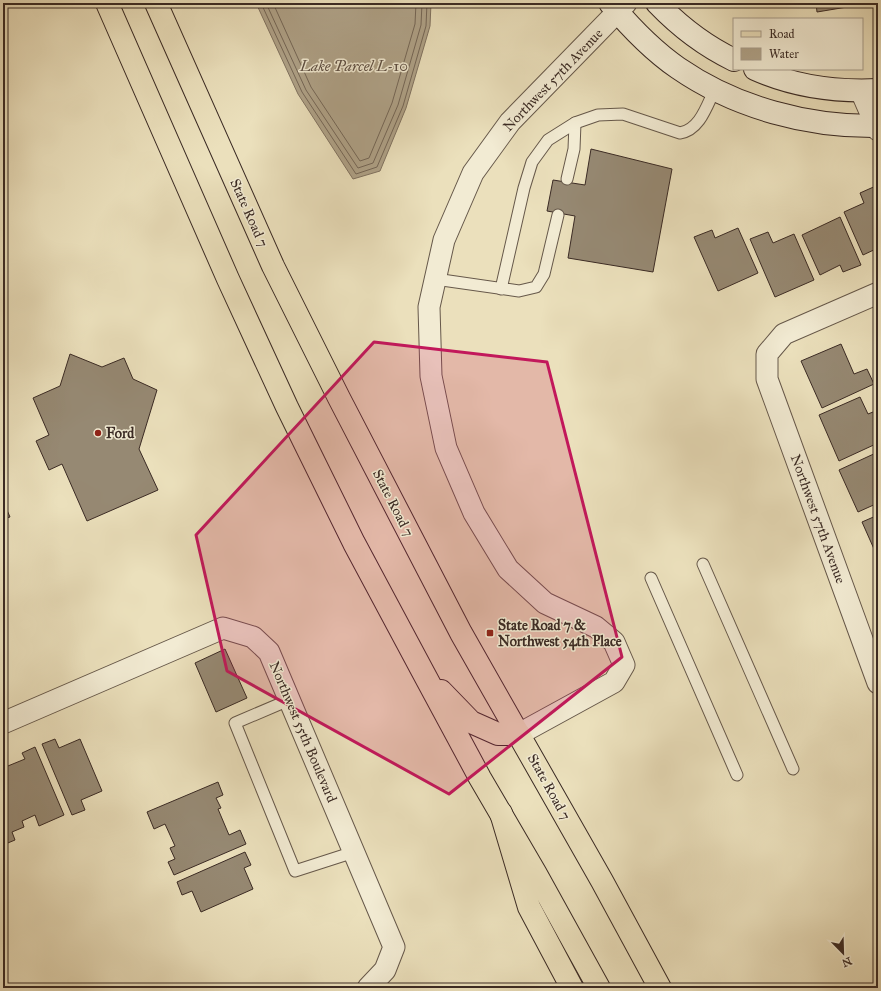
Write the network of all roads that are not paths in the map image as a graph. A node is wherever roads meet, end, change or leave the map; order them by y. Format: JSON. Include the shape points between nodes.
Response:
{"nodes":[{"id":1,"x":107,"y":3,"type":"edge"},
{"id":2,"x":156,"y":3,"type":"edge"},
{"id":3,"x":657,"y":3,"type":"edge"},
{"id":4,"x":618,"y":6,"type":"edge"},
{"id":5,"x":733,"y":59,"type":"edge"},
{"id":6,"x":758,"y":70,"type":"edge"},
{"id":7,"x":715,"y":89,"type":"junction"},
{"id":8,"x":870,"y":90,"type":"edge"},
{"id":9,"x":575,"y":123,"type":"junction"},
{"id":10,"x":877,"y":127,"type":"edge"},
{"id":11,"x":567,"y":179,"type":"dead end"},
{"id":12,"x":558,"y":215,"type":"dead end"},
{"id":13,"x":435,"y":279,"type":"junction"},
{"id":14,"x":501,"y":289,"type":"junction"},
{"id":15,"x":878,"y":293,"type":"edge"},
{"id":16,"x":702,"y":564,"type":"dead end"},
{"id":17,"x":651,"y":578,"type":"dead end"},
{"id":18,"x":873,"y":657,"type":"edge"},
{"id":19,"x":422,"y":672,"type":"junction"},
{"id":20,"x":878,"y":683,"type":"edge"},
{"id":21,"x":289,"y":700,"type":"junction"},
{"id":22,"x":3,"y":723,"type":"edge"},
{"id":23,"x":519,"y":734,"type":"junction"},
{"id":24,"x":793,"y":769,"type":"dead end"},
{"id":25,"x":737,"y":775,"type":"dead end"},
{"id":26,"x":501,"y":813,"type":"junction"},
{"id":27,"x":354,"y":852,"type":"junction"},
{"id":28,"x":368,"y":988,"type":"edge"},
{"id":29,"x":572,"y":988,"type":"edge"},
{"id":30,"x":599,"y":988,"type":"edge"},
{"id":31,"x":660,"y":988,"type":"edge"}],
"edges":[{"from":1,"to":19,"type":"main road","via":[[287,407]]},
{"from":2,"to":23,"type":"main road","name":"State Road 7","via":[[273,266],[338,398],[461,632]]},
{"from":3,"to":5,"type":"street","via":[[671,18],[699,40]]},
{"from":4,"to":7,"type":"street","via":[[648,44],[678,68]]},
{"from":4,"to":13,"type":"street","name":"Northwest 57th Avenue","via":[[510,122],[473,173],[444,240]]},
{"from":6,"to":8,"type":"street","via":[[794,82],[827,88]]},
{"from":7,"to":9,"type":"lane","via":[[699,121],[688,132],[680,133],[623,114],[598,115]]},
{"from":7,"to":10,"type":"street","via":[[751,106],[784,116],[816,122]]},
{"from":8,"to":10,"type":"street"},
{"from":9,"to":11,"type":"lane","via":[[574,149]]},
{"from":9,"to":14,"type":"lane","via":[[548,140],[532,162]]},
{"from":12,"to":14,"type":"lane","via":[[544,274],[536,287],[519,291]]},
{"from":13,"to":14,"type":"lane"},
{"from":13,"to":23,"type":"street","name":"Northwest 57th Avenue","via":[[429,307],[431,376],[446,448],[474,513],[508,569],[545,604],[596,627],[614,642],[624,665],[614,682]]},
{"from":15,"to":18,"type":"street","name":"Northwest 57th Avenue","via":[[784,334],[767,354],[767,379]]},
{"from":16,"to":24,"type":"lane"},
{"from":17,"to":25,"type":"lane"},
{"from":18,"to":20,"type":"street","name":"Northwest 57th Avenue"},
{"from":19,"to":23,"type":"main road","via":[[471,722],[498,734]]},
{"from":19,"to":26,"type":"main road"},
{"from":21,"to":22,"type":"street","name":"Northwest 55th Boulevard","via":[[269,652],[253,637],[222,628]]},
{"from":21,"to":27,"type":"street","name":"Northwest 55th Boulevard"},
{"from":21,"to":27,"type":"lane","via":[[235,723],[295,871]]},
{"from":23,"to":31,"type":"main road","name":"State Road 7"},
{"from":26,"to":29,"type":"main road","via":[[529,907]]},
{"from":26,"to":30,"type":"main road"},
{"from":27,"to":28,"type":"street","name":"Northwest 55th Boulevard","via":[[394,947],[385,970]]}]}
